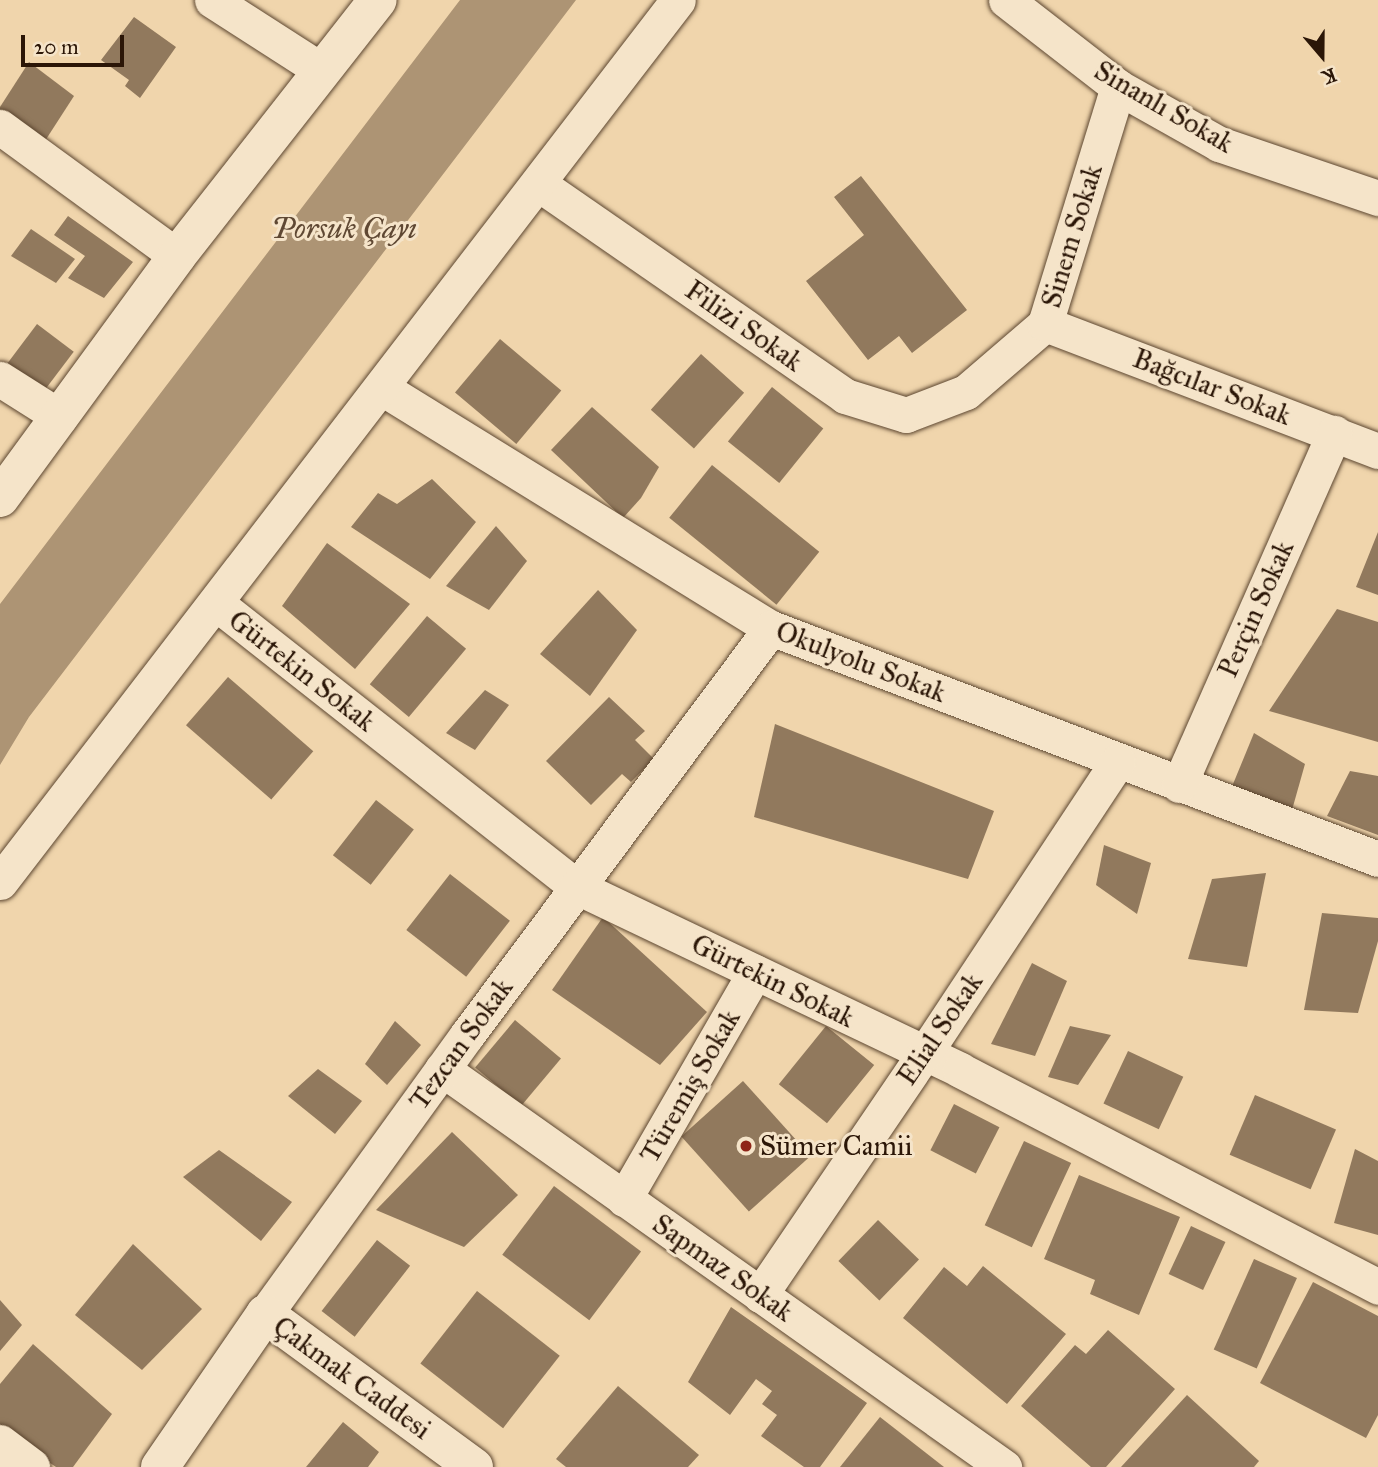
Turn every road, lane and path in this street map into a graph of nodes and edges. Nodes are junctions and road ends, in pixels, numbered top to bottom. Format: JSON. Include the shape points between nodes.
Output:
{"nodes":[{"id":1,"x":212,"y":0,"type":"edge"},
{"id":2,"x":378,"y":0,"type":"edge"},
{"id":3,"x":678,"y":0,"type":"edge"},
{"id":4,"x":1006,"y":0,"type":"edge"},
{"id":5,"x":321,"y":70,"type":"junction"},
{"id":6,"x":1118,"y":87,"type":"junction"},
{"id":7,"x":0,"y":127,"type":"edge"},
{"id":8,"x":539,"y":184,"type":"junction"},
{"id":9,"x":1378,"y":198,"type":"edge"},
{"id":10,"x":177,"y":256,"type":"junction"},
{"id":11,"x":1045,"y":324,"type":"junction"},
{"id":12,"x":0,"y":379,"type":"edge"},
{"id":13,"x":382,"y":388,"type":"junction"},
{"id":14,"x":966,"y":393,"type":"joint"},
{"id":15,"x":60,"y":417,"type":"junction"},
{"id":16,"x":1334,"y":433,"type":"junction"},
{"id":17,"x":1378,"y":451,"type":"edge"},
{"id":18,"x":0,"y":498,"type":"edge"},
{"id":19,"x":216,"y":603,"type":"junction"},
{"id":20,"x":771,"y":628,"type":"junction"},
{"id":21,"x":1118,"y":761,"type":"junction"},
{"id":22,"x":1179,"y":785,"type":"junction"},
{"id":23,"x":1378,"y":859,"type":"edge"},
{"id":24,"x":0,"y":883,"type":"edge"},
{"id":25,"x":577,"y":887,"type":"junction"},
{"id":26,"x":755,"y":972,"type":"junction"},
{"id":27,"x":924,"y":1054,"type":"junction"},
{"id":28,"x":442,"y":1069,"type":"junction"},
{"id":29,"x":624,"y":1199,"type":"junction"},
{"id":30,"x":1378,"y":1287,"type":"edge"},
{"id":31,"x":760,"y":1295,"type":"junction"},
{"id":32,"x":265,"y":1314,"type":"junction"},
{"id":33,"x":0,"y":1444,"type":"edge"},
{"id":34,"x":30,"y":1467,"type":"edge"},
{"id":35,"x":160,"y":1467,"type":"edge"},
{"id":36,"x":474,"y":1467,"type":"edge"},
{"id":37,"x":1004,"y":1467,"type":"edge"}],
"edges":[{"from":1,"to":5,"type":"street"},
{"from":2,"to":5,"type":"street"},
{"from":3,"to":8,"type":"street"},
{"from":4,"to":6,"type":"street","name":"Sinanlı Sokak"},
{"from":5,"to":10,"type":"street"},
{"from":6,"to":9,"type":"street","name":"Sinanlı Sokak","via":[[1219,144]]},
{"from":6,"to":11,"type":"street","name":"Sinem Sokak"},
{"from":7,"to":10,"type":"street"},
{"from":8,"to":13,"type":"street"},
{"from":8,"to":14,"type":"street","name":"Filizi Sokak","via":[[845,396],[906,415]]},
{"from":10,"to":15,"type":"street"},
{"from":11,"to":14,"type":"street","name":"Sinem Sokak"},
{"from":11,"to":16,"type":"street","name":"Bağcılar Sokak"},
{"from":12,"to":15,"type":"street"},
{"from":13,"to":19,"type":"street"},
{"from":13,"to":20,"type":"street","name":"Okulyolu Sokak"},
{"from":15,"to":18,"type":"street"},
{"from":16,"to":17,"type":"street","name":"Bağcılar Sokak"},
{"from":16,"to":22,"type":"street","name":"Perçin Sokak"},
{"from":19,"to":24,"type":"street"},
{"from":19,"to":25,"type":"street","name":"Gürtekin Sokak"},
{"from":20,"to":21,"type":"street","name":"Okulyolu Sokak"},
{"from":20,"to":25,"type":"street","name":"Tezcan Sokak"},
{"from":21,"to":22,"type":"street","name":"Okulyolu Sokak"},
{"from":21,"to":27,"type":"street","name":"Elial Sokak"},
{"from":22,"to":23,"type":"street","name":"Okulyolu Sokak"},
{"from":25,"to":26,"type":"street","name":"Gürtekin Sokak"},
{"from":25,"to":28,"type":"street","name":"Tezcan Sokak"},
{"from":26,"to":27,"type":"street","name":"Gürtekin Sokak"},
{"from":26,"to":29,"type":"street","name":"Türemiş Sokak"},
{"from":27,"to":30,"type":"street","name":"Gürtekin Sokak"},
{"from":27,"to":31,"type":"street","name":"Elial Sokak"},
{"from":28,"to":29,"type":"street","name":"Sapmaz Sokak"},
{"from":28,"to":32,"type":"street","name":"Tezcan Sokak"},
{"from":29,"to":31,"type":"street","name":"Sapmaz Sokak"},
{"from":31,"to":37,"type":"street","name":"Sapmaz Sokak"},
{"from":32,"to":35,"type":"street","name":"Tezcan Sokak"},
{"from":32,"to":36,"type":"street","name":"Çakmak Caddesi"},
{"from":33,"to":34,"type":"street"}]}
